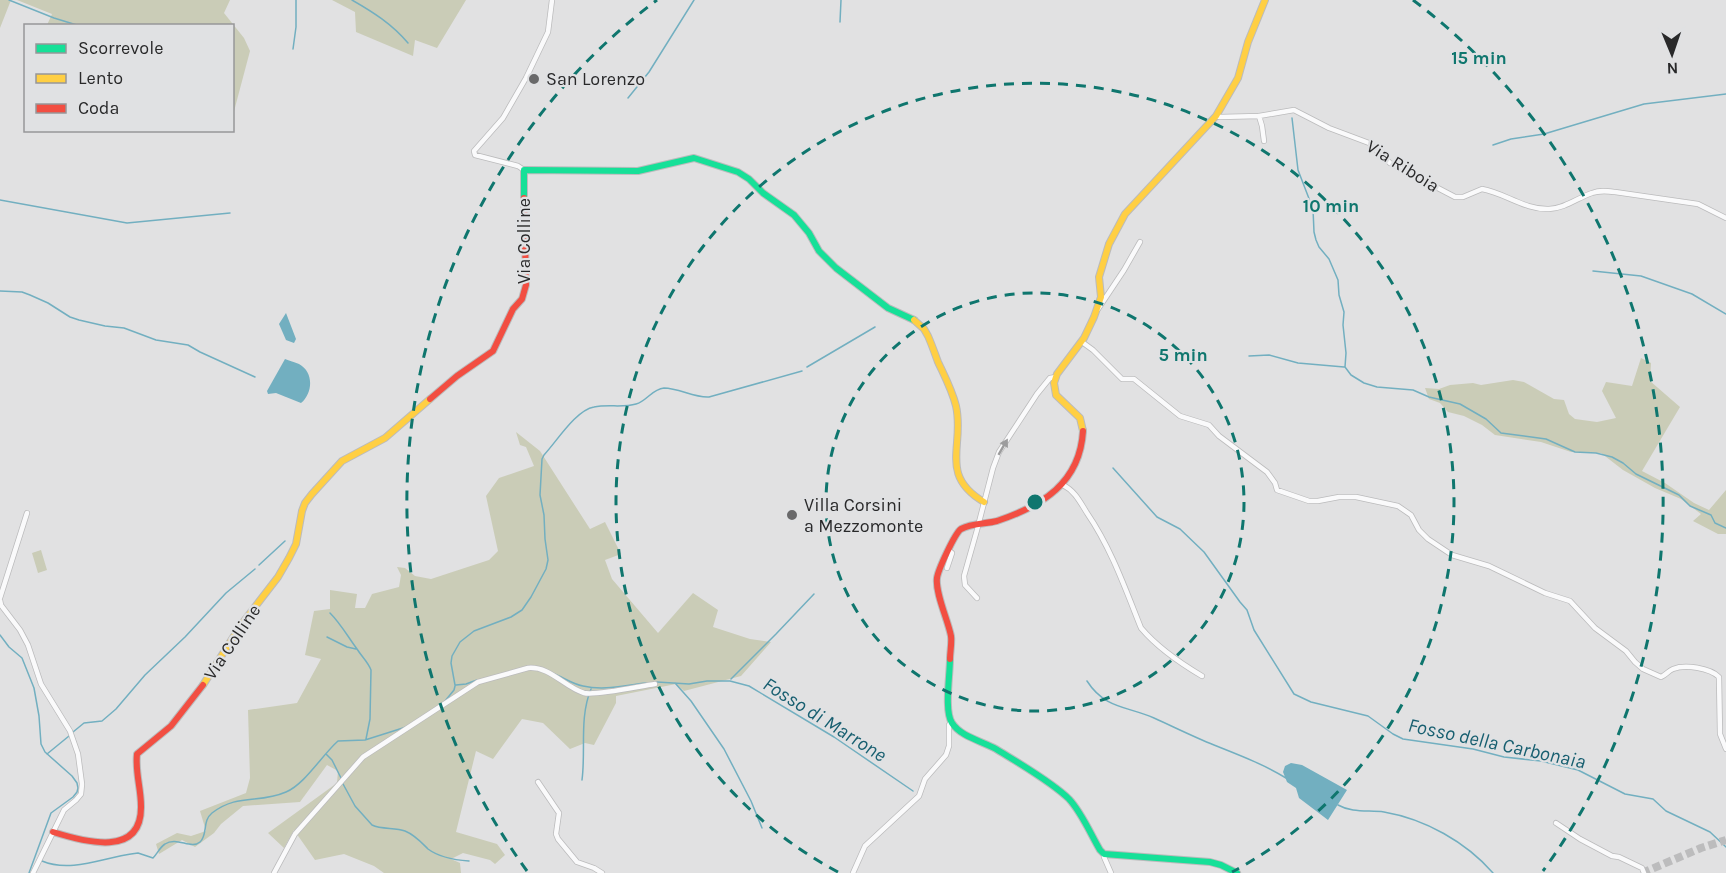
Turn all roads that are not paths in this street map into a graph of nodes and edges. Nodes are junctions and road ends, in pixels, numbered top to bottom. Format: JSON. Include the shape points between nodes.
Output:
{"nodes":[{"id":1,"x":552,"y":0,"type":"edge"},
{"id":2,"x":1264,"y":0,"type":"edge"},
{"id":3,"x":1216,"y":116,"type":"junction"},
{"id":4,"x":1259,"y":116,"type":"junction"},
{"id":5,"x":1264,"y":141,"type":"dead end"},
{"id":6,"x":524,"y":170,"type":"junction"},
{"id":7,"x":1726,"y":218,"type":"edge"},
{"id":8,"x":1140,"y":242,"type":"dead end"},
{"id":9,"x":1098,"y":309,"type":"junction"},
{"id":10,"x":1082,"y":342,"type":"junction"},
{"id":11,"x":1056,"y":377,"type":"junction"},
{"id":12,"x":1063,"y":485,"type":"junction"},
{"id":13,"x":984,"y":502,"type":"junction"},
{"id":14,"x":27,"y":513,"type":"dead end"},
{"id":15,"x":978,"y":525,"type":"junction"},
{"id":16,"x":948,"y":550,"type":"junction"},
{"id":17,"x":947,"y":568,"type":"dead end"},
{"id":18,"x":977,"y":598,"type":"dead end"},
{"id":19,"x":0,"y":599,"type":"edge"},
{"id":20,"x":1202,"y":676,"type":"dead end"},
{"id":21,"x":655,"y":684,"type":"dead end"},
{"id":22,"x":951,"y":722,"type":"junction"},
{"id":23,"x":1726,"y":749,"type":"edge"},
{"id":24,"x":538,"y":782,"type":"dead end"},
{"id":25,"x":1556,"y":823,"type":"dead end"},
{"id":26,"x":53,"y":832,"type":"junction"},
{"id":27,"x":1104,"y":854,"type":"junction"},
{"id":28,"x":33,"y":873,"type":"edge"},
{"id":29,"x":274,"y":873,"type":"edge"},
{"id":30,"x":602,"y":873,"type":"edge"},
{"id":31,"x":854,"y":873,"type":"edge"},
{"id":32,"x":1111,"y":873,"type":"edge"},
{"id":33,"x":1237,"y":873,"type":"edge"},
{"id":34,"x":1644,"y":873,"type":"edge"}],
"edges":[{"from":1,"to":6,"type":"street","via":[[548,32],[526,78],[503,118],[474,151],[475,155]]},
{"from":2,"to":3,"type":"street","via":[[1238,78]]},
{"from":3,"to":4,"type":"street","name":"Via Riboia"},
{"from":3,"to":9,"type":"street","via":[[1117,225],[1099,274]]},
{"from":4,"to":5,"type":"street"},
{"from":4,"to":7,"type":"street","name":"Via Riboia","via":[[1294,111],[1370,144],[1390,163],[1455,197],[1482,189],[1548,209],[1573,203],[1591,193],[1615,192],[1698,204]]},
{"from":6,"to":13,"type":"street","via":[[638,171],[694,158],[749,179],[794,215],[836,268],[888,308],[924,328],[957,412],[958,473],[965,487]]},
{"from":6,"to":26,"type":"street","name":"Via Colline","via":[[526,285],[494,351],[457,376],[385,438],[342,460],[305,503],[296,544],[278,577],[171,726],[137,754],[142,809],[136,830],[111,843],[86,842]]},
{"from":8,"to":9,"type":"street"},
{"from":9,"to":10,"type":"street"},
{"from":10,"to":11,"type":"street"},
{"from":10,"to":23,"type":"street","via":[[1122,379],[1134,379],[1180,416],[1209,425],[1267,472],[1276,490],[1309,501],[1356,497],[1398,506],[1411,516],[1419,530],[1452,555],[1489,566],[1570,601],[1595,628],[1656,676],[1680,667],[1716,674],[1720,734]]},
{"from":11,"to":12,"type":"street","via":[[1057,397],[1076,413],[1083,428],[1075,464]]},
{"from":13,"to":11,"type":"street","one_way":true,"via":[[999,452],[1037,394],[1050,378]]},
{"from":12,"to":15,"type":"street","via":[[1006,518]]},
{"from":12,"to":20,"type":"street","via":[[1077,497],[1099,530],[1146,634]]},
{"from":13,"to":15,"type":"street"},
{"from":14,"to":19,"type":"street"},
{"from":15,"to":16,"type":"street","via":[[960,528]]},
{"from":15,"to":18,"type":"street","via":[[964,578]]},
{"from":16,"to":17,"type":"street","via":[[952,555]]},
{"from":16,"to":22,"type":"street","via":[[937,582],[951,634]]},
{"from":19,"to":26,"type":"street","via":[[28,645],[41,684],[70,731],[78,754],[81,794],[64,810]]},
{"from":21,"to":29,"type":"street","via":[[586,694],[536,668],[478,682],[363,757],[296,834]]},
{"from":22,"to":27,"type":"street","via":[[1068,798]]},
{"from":22,"to":31,"type":"street","via":[[946,755],[925,779],[919,796],[865,846]]},
{"from":24,"to":30,"type":"street","via":[[559,813],[558,839],[577,862]]},
{"from":25,"to":34,"type":"street","via":[[1612,856],[1642,868]]},
{"from":26,"to":28,"type":"street"},
{"from":27,"to":32,"type":"street"},
{"from":27,"to":33,"type":"street","via":[[1210,862]]}]}
